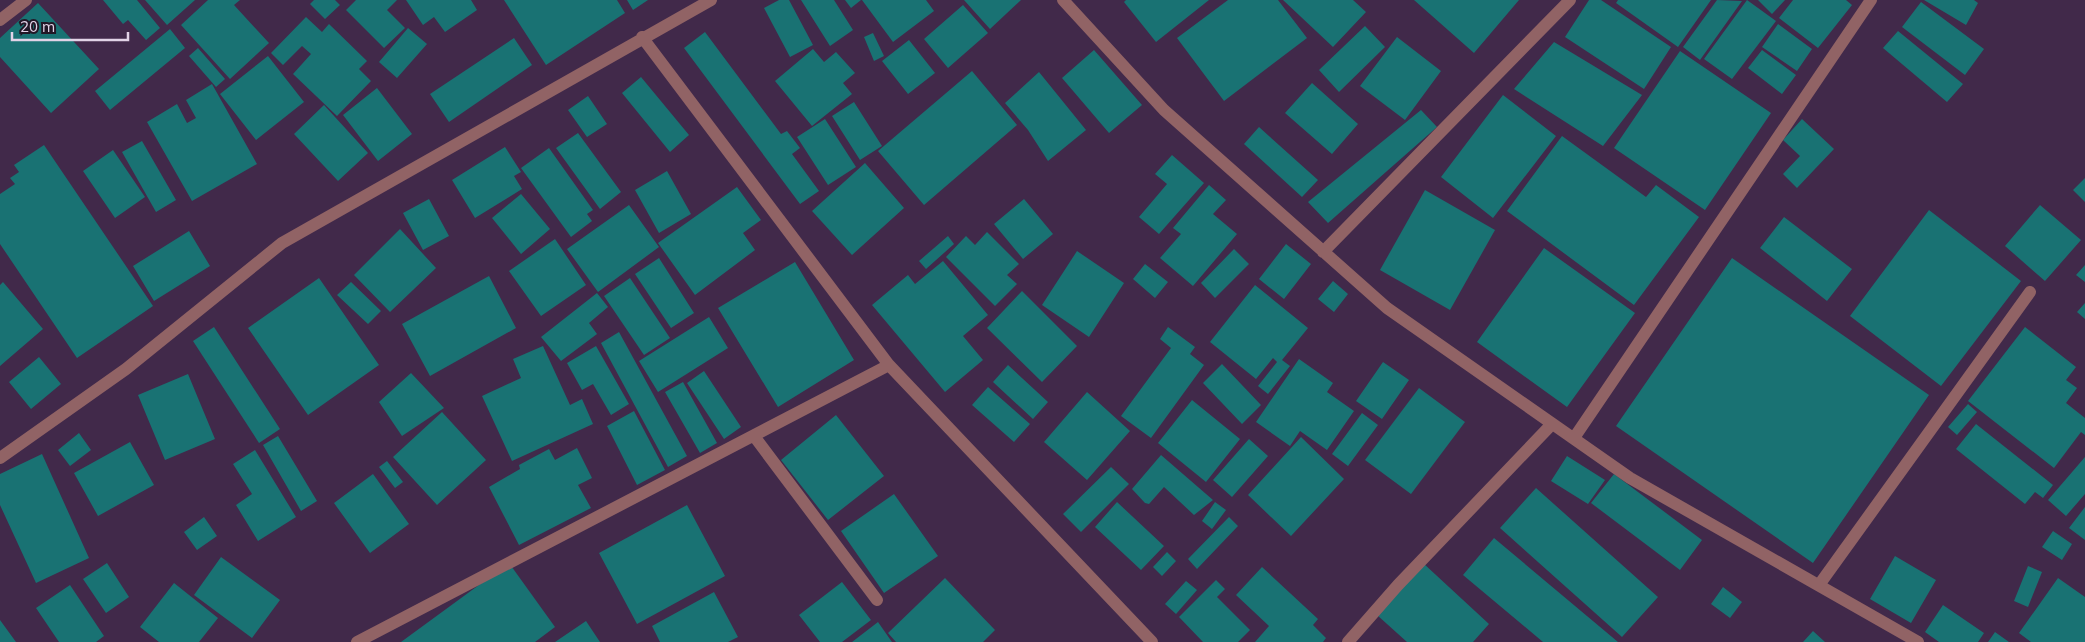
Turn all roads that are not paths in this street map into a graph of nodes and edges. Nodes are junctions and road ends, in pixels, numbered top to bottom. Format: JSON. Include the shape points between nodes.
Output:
{"nodes":[{"id":1,"x":26,"y":0,"type":"edge"},
{"id":2,"x":711,"y":0,"type":"edge"},
{"id":3,"x":1064,"y":0,"type":"edge"},
{"id":4,"x":1570,"y":0,"type":"edge"},
{"id":5,"x":1870,"y":0,"type":"edge"},
{"id":6,"x":0,"y":20,"type":"edge"},
{"id":7,"x":642,"y":38,"type":"junction"},
{"id":8,"x":1323,"y":252,"type":"junction"},
{"id":9,"x":2030,"y":292,"type":"dead end"},
{"id":10,"x":889,"y":365,"type":"junction"},
{"id":11,"x":1552,"y":424,"type":"junction"},
{"id":12,"x":754,"y":436,"type":"junction"},
{"id":13,"x":1574,"y":438,"type":"junction"},
{"id":14,"x":0,"y":458,"type":"edge"},
{"id":15,"x":1819,"y":585,"type":"junction"},
{"id":16,"x":877,"y":600,"type":"dead end"},
{"id":17,"x":357,"y":642,"type":"edge"},
{"id":18,"x":1152,"y":642,"type":"edge"},
{"id":19,"x":1348,"y":642,"type":"edge"},
{"id":20,"x":1918,"y":642,"type":"edge"}],
"edges":[{"from":1,"to":6,"type":"street"},
{"from":2,"to":7,"type":"street"},
{"from":3,"to":8,"type":"street","via":[[1164,110]]},
{"from":4,"to":8,"type":"street"},
{"from":5,"to":13,"type":"street"},
{"from":7,"to":10,"type":"street"},
{"from":7,"to":14,"type":"street","via":[[282,243],[126,369]]},
{"from":8,"to":11,"type":"street","via":[[1387,308]]},
{"from":9,"to":15,"type":"street"},
{"from":10,"to":12,"type":"street"},
{"from":10,"to":18,"type":"street"},
{"from":11,"to":13,"type":"street"},
{"from":11,"to":19,"type":"street"},
{"from":12,"to":16,"type":"street"},
{"from":12,"to":17,"type":"street"},
{"from":13,"to":15,"type":"street","via":[[1630,478]]},
{"from":15,"to":20,"type":"street"}]}
